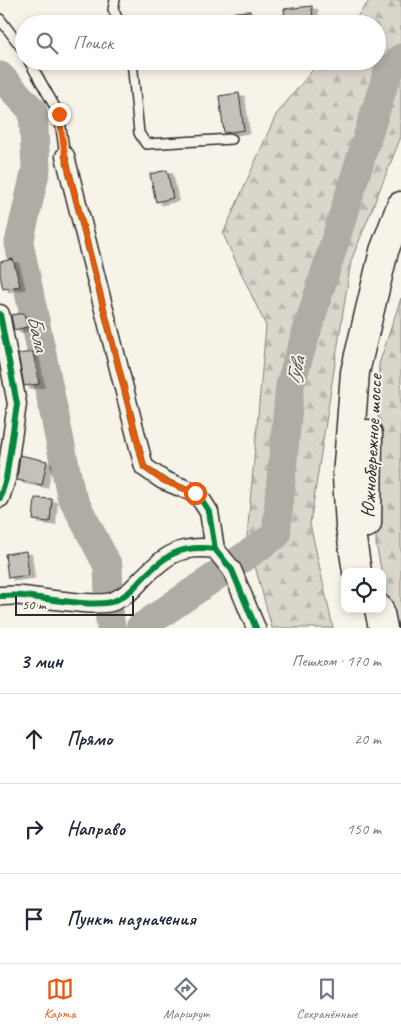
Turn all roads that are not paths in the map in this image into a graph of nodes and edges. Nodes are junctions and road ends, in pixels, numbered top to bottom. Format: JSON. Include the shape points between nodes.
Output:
{"nodes":[{"id":1,"x":114,"y":0,"type":"edge"},
{"id":2,"x":116,"y":15,"type":"edge"},
{"id":3,"x":0,"y":20,"type":"edge"},
{"id":4,"x":15,"y":40,"type":"edge"},
{"id":5,"x":34,"y":70,"type":"edge"},
{"id":6,"x":133,"y":70,"type":"edge"},
{"id":7,"x":232,"y":139,"type":"dead end"},
{"id":8,"x":65,"y":156,"type":"joint"},
{"id":9,"x":401,"y":206,"type":"edge"},
{"id":10,"x":401,"y":263,"type":"edge"},
{"id":11,"x":0,"y":314,"type":"edge"},
{"id":12,"x":0,"y":498,"type":"edge"},
{"id":13,"x":217,"y":552,"type":"junction"},
{"id":14,"x":356,"y":568,"type":"edge"},
{"id":15,"x":372,"y":568,"type":"edge"},
{"id":16,"x":0,"y":596,"type":"edge"},
{"id":17,"x":365,"y":613,"type":"edge"},
{"id":18,"x":380,"y":613,"type":"edge"},
{"id":19,"x":256,"y":628,"type":"edge"},
{"id":20,"x":368,"y":628,"type":"edge"},
{"id":21,"x":383,"y":628,"type":"edge"}],
"edges":[{"from":1,"to":2,"type":"lane"},
{"from":3,"to":4,"type":"lane"},
{"from":5,"to":8,"type":"lane","via":[[59,114]]},
{"from":6,"to":7,"type":"lane","via":[[139,133],[146,144]]},
{"from":8,"to":13,"type":"street","via":[[144,467],[162,480],[195,493],[202,501],[208,512]]},
{"from":9,"to":14,"type":"highway","name":"Южнобережное шоссе","via":[[384,251],[355,372],[347,477]]},
{"from":10,"to":15,"type":"highway","name":"Южнобережное шоссе","via":[[373,371],[366,478]]},
{"from":11,"to":12,"type":"street","via":[[16,404],[6,479]]},
{"from":13,"to":16,"type":"street","via":[[201,548],[172,554],[158,562],[127,594],[113,602]]},
{"from":13,"to":19,"type":"street","via":[[232,570]]},
{"from":17,"to":20,"type":"highway"},
{"from":18,"to":21,"type":"highway"}]}
